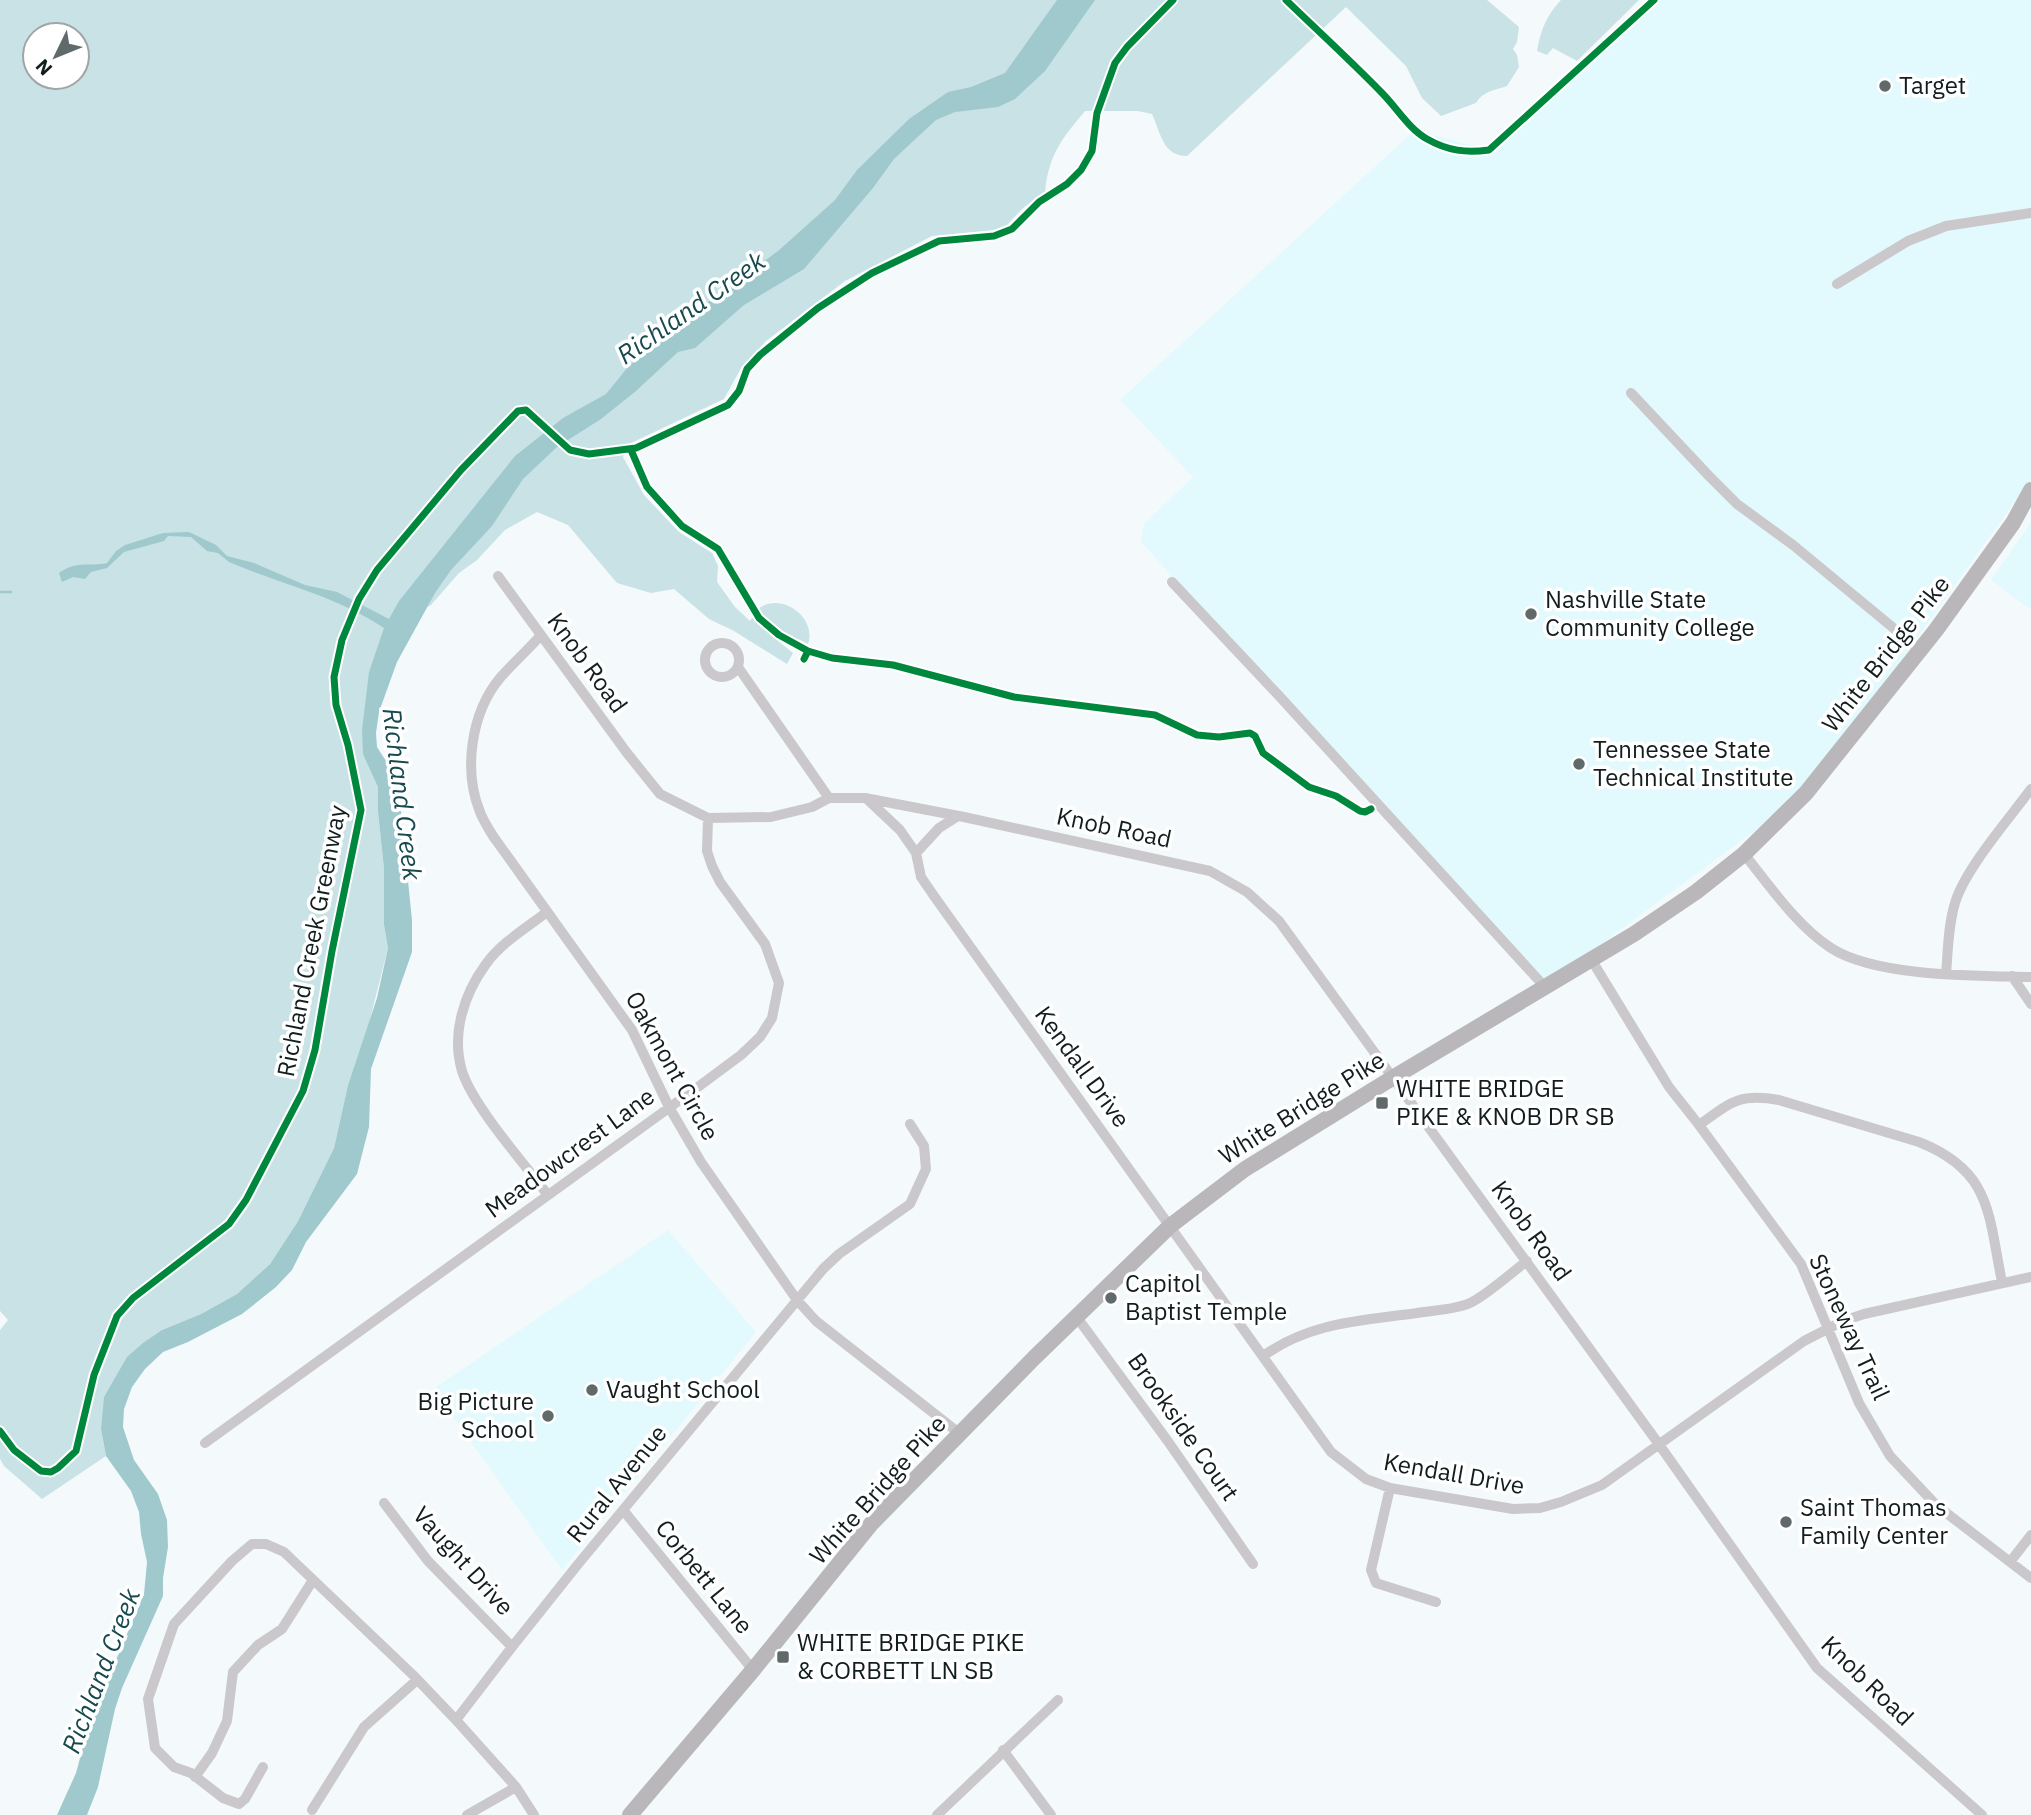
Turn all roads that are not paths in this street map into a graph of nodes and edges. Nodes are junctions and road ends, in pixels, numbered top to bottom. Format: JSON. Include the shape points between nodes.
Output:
{"nodes":[{"id":1,"x":2031,"y":213,"type":"edge"},
{"id":2,"x":1837,"y":284,"type":"dead end"},
{"id":3,"x":1631,"y":393,"type":"dead end"},
{"id":4,"x":2031,"y":490,"type":"edge"},
{"id":5,"x":498,"y":576,"type":"dead end"},
{"id":6,"x":1172,"y":582,"type":"dead end"},
{"id":7,"x":541,"y":635,"type":"junction"},
{"id":8,"x":1920,"y":650,"type":"junction"},
{"id":9,"x":738,"y":667,"type":"dead end"},
{"id":10,"x":2031,"y":789,"type":"edge"},
{"id":11,"x":830,"y":798,"type":"junction"},
{"id":12,"x":865,"y":798,"type":"junction"},
{"id":13,"x":958,"y":816,"type":"junction"},
{"id":14,"x":708,"y":818,"type":"junction"},
{"id":15,"x":916,"y":853,"type":"junction"},
{"id":16,"x":1744,"y":854,"type":"junction"},
{"id":17,"x":547,"y":912,"type":"junction"},
{"id":18,"x":1591,"y":959,"type":"junction"},
{"id":19,"x":1946,"y":974,"type":"junction"},
{"id":20,"x":2012,"y":976,"type":"junction"},
{"id":21,"x":2031,"y":976,"type":"edge"},
{"id":22,"x":1544,"y":986,"type":"junction"},
{"id":23,"x":2031,"y":1004,"type":"edge"},
{"id":24,"x":1394,"y":1077,"type":"junction"},
{"id":25,"x":670,"y":1107,"type":"junction"},
{"id":26,"x":910,"y":1124,"type":"dead end"},
{"id":27,"x":1699,"y":1125,"type":"junction"},
{"id":28,"x":547,"y":1195,"type":"junction"},
{"id":29,"x":1170,"y":1226,"type":"junction"},
{"id":30,"x":1527,"y":1261,"type":"junction"},
{"id":31,"x":2031,"y":1277,"type":"edge"},
{"id":32,"x":2002,"y":1282,"type":"junction"},
{"id":33,"x":797,"y":1300,"type":"junction"},
{"id":34,"x":1076,"y":1316,"type":"junction"},
{"id":35,"x":1829,"y":1328,"type":"junction"},
{"id":36,"x":1263,"y":1356,"type":"junction"},
{"id":37,"x":959,"y":1433,"type":"junction"},
{"id":38,"x":205,"y":1443,"type":"dead end"},
{"id":39,"x":1658,"y":1443,"type":"junction"},
{"id":40,"x":1391,"y":1488,"type":"junction"},
{"id":41,"x":384,"y":1503,"type":"dead end"},
{"id":42,"x":623,"y":1510,"type":"junction"},
{"id":43,"x":2031,"y":1535,"type":"edge"},
{"id":44,"x":2010,"y":1562,"type":"junction"},
{"id":45,"x":1254,"y":1564,"type":"dead end"},
{"id":46,"x":2031,"y":1578,"type":"edge"},
{"id":47,"x":313,"y":1580,"type":"junction"},
{"id":48,"x":1436,"y":1602,"type":"dead end"},
{"id":49,"x":512,"y":1647,"type":"junction"},
{"id":50,"x":753,"y":1670,"type":"junction"},
{"id":51,"x":415,"y":1677,"type":"junction"},
{"id":52,"x":1058,"y":1700,"type":"dead end"},
{"id":53,"x":456,"y":1720,"type":"junction"},
{"id":54,"x":1003,"y":1750,"type":"junction"},
{"id":55,"x":263,"y":1767,"type":"dead end"},
{"id":56,"x":195,"y":1777,"type":"junction"},
{"id":57,"x":516,"y":1787,"type":"junction"},
{"id":58,"x":312,"y":1810,"type":"dead end"},
{"id":59,"x":467,"y":1815,"type":"edge"},
{"id":60,"x":534,"y":1815,"type":"edge"},
{"id":61,"x":630,"y":1815,"type":"edge"},
{"id":62,"x":937,"y":1815,"type":"edge"},
{"id":63,"x":1051,"y":1815,"type":"edge"},
{"id":64,"x":1983,"y":1815,"type":"edge"}],
"edges":[{"from":1,"to":2,"type":"street","via":[[1946,226],[1908,241]]},
{"from":3,"to":8,"type":"street","via":[[1738,504]]},
{"from":4,"to":8,"type":"main road","name":"White Bridge Pike","via":[[2013,523]]},
{"from":5,"to":7,"type":"street","name":"Knob Road"},
{"from":6,"to":22,"type":"street"},
{"from":7,"to":14,"type":"street","name":"Knob Road","via":[[660,794]]},
{"from":7,"to":17,"type":"street","name":"Oakmont Circle","via":[[499,680],[478,716],[471,775],[480,812],[493,836]]},
{"from":8,"to":16,"type":"main road","name":"White Bridge Pike","via":[[1807,793]]},
{"from":9,"to":11,"type":"street"},
{"from":10,"to":19,"type":"street","via":[[1970,872],[1955,901]]},
{"from":11,"to":12,"type":"street","name":"Knob Road"},
{"from":11,"to":14,"type":"street","name":"Knob Road","via":[[771,817]]},
{"from":12,"to":13,"type":"street","name":"Knob Road"},
{"from":12,"to":15,"type":"street","name":"Kendall Drive","via":[[900,830]]},
{"from":13,"to":15,"type":"street","via":[[939,828]]},
{"from":13,"to":24,"type":"street","name":"Knob Road","via":[[1210,871],[1247,892],[1279,921]]},
{"from":14,"to":25,"type":"street","name":"Meadowcrest Lane","via":[[707,851],[712,866],[765,944],[779,983],[772,1018],[760,1037]]},
{"from":15,"to":29,"type":"street","name":"Kendall Drive","via":[[921,877],[934,897]]},
{"from":16,"to":18,"type":"main road","name":"White Bridge Pike","via":[[1696,892]]},
{"from":16,"to":19,"type":"street","via":[[1794,915],[1832,948],[1861,962]]},
{"from":17,"to":25,"type":"street","name":"Oakmont Circle","via":[[632,1030]]},
{"from":17,"to":28,"type":"street","via":[[486,963],[467,994],[458,1049],[463,1072],[481,1106]]},
{"from":18,"to":22,"type":"main road","name":"White Bridge Pike"},
{"from":18,"to":27,"type":"street","name":"Stoneway Trail","via":[[1669,1087]]},
{"from":19,"to":20,"type":"street"},
{"from":20,"to":21,"type":"street"},
{"from":20,"to":23,"type":"street"},
{"from":22,"to":24,"type":"main road","name":"White Bridge Pike"},
{"from":24,"to":29,"type":"main road","name":"White Bridge Pike","via":[[1245,1169]]},
{"from":24,"to":30,"type":"street","name":"Knob Road"},
{"from":25,"to":28,"type":"street","name":"Meadowcrest Lane"},
{"from":25,"to":33,"type":"street","name":"Oakmont Circle","via":[[701,1162]]},
{"from":26,"to":33,"type":"street","name":"Rural Avenue","via":[[924,1146],[926,1169],[911,1204],[839,1254]]},
{"from":27,"to":32,"type":"street","via":[[1740,1098],[1760,1097],[1941,1150],[1969,1173],[1980,1191]]},
{"from":27,"to":35,"type":"street","name":"Stoneway Trail","via":[[1801,1264]]},
{"from":28,"to":38,"type":"street","name":"Meadowcrest Lane"},
{"from":29,"to":34,"type":"main road","name":"White Bridge Pike"},
{"from":29,"to":36,"type":"street","name":"Kendall Drive"},
{"from":30,"to":36,"type":"street","via":[[1470,1303],[1306,1331]]},
{"from":30,"to":39,"type":"street","name":"Knob Road"},
{"from":31,"to":32,"type":"street","name":"Kendall Drive"},
{"from":32,"to":35,"type":"street","name":"Kendall Drive","via":[[1864,1314]]},
{"from":33,"to":37,"type":"street","name":"Oakmont Circle","via":[[816,1321]]},
{"from":33,"to":42,"type":"street","name":"Rural Avenue"},
{"from":34,"to":37,"type":"main road","name":"White Bridge Pike"},
{"from":34,"to":45,"type":"street","name":"Brookside Court"},
{"from":35,"to":39,"type":"street","name":"Kendall Drive"},
{"from":35,"to":44,"type":"street","name":"Stoneway Trail","via":[[1859,1403],[1890,1456],[1936,1505]]},
{"from":36,"to":40,"type":"street","name":"Kendall Drive","via":[[1331,1452],[1366,1479]]},
{"from":37,"to":50,"type":"main road","name":"White Bridge Pike","via":[[871,1524]]},
{"from":39,"to":40,"type":"street","name":"Kendall Drive","via":[[1602,1485],[1540,1508],[1513,1509]]},
{"from":39,"to":64,"type":"street","name":"Knob Road","via":[[1817,1668]]},
{"from":40,"to":48,"type":"street","via":[[1371,1570],[1376,1583]]},
{"from":41,"to":49,"type":"street","name":"Vaught Drive","via":[[428,1561]]},
{"from":42,"to":49,"type":"street","name":"Rural Avenue"},
{"from":42,"to":50,"type":"street","name":"Corbett Lane"},
{"from":43,"to":44,"type":"street"},
{"from":44,"to":46,"type":"street","name":"Stoneway Trail"},
{"from":47,"to":51,"type":"street"},
{"from":47,"to":56,"type":"street","via":[[282,1629],[258,1645],[233,1672],[227,1721]]},
{"from":47,"to":56,"type":"street","via":[[284,1552],[252,1544],[174,1624],[148,1699],[152,1735],[155,1748],[174,1767]]},
{"from":49,"to":53,"type":"street","name":"Rural Avenue"},
{"from":50,"to":61,"type":"main road","name":"White Bridge Pike"},
{"from":51,"to":53,"type":"street"},
{"from":51,"to":58,"type":"street","via":[[364,1727]]},
{"from":52,"to":54,"type":"street"},
{"from":53,"to":57,"type":"street"},
{"from":54,"to":62,"type":"street"},
{"from":54,"to":63,"type":"street"},
{"from":55,"to":56,"type":"street","via":[[239,1804]]},
{"from":57,"to":59,"type":"street"},
{"from":57,"to":60,"type":"street"}]}
